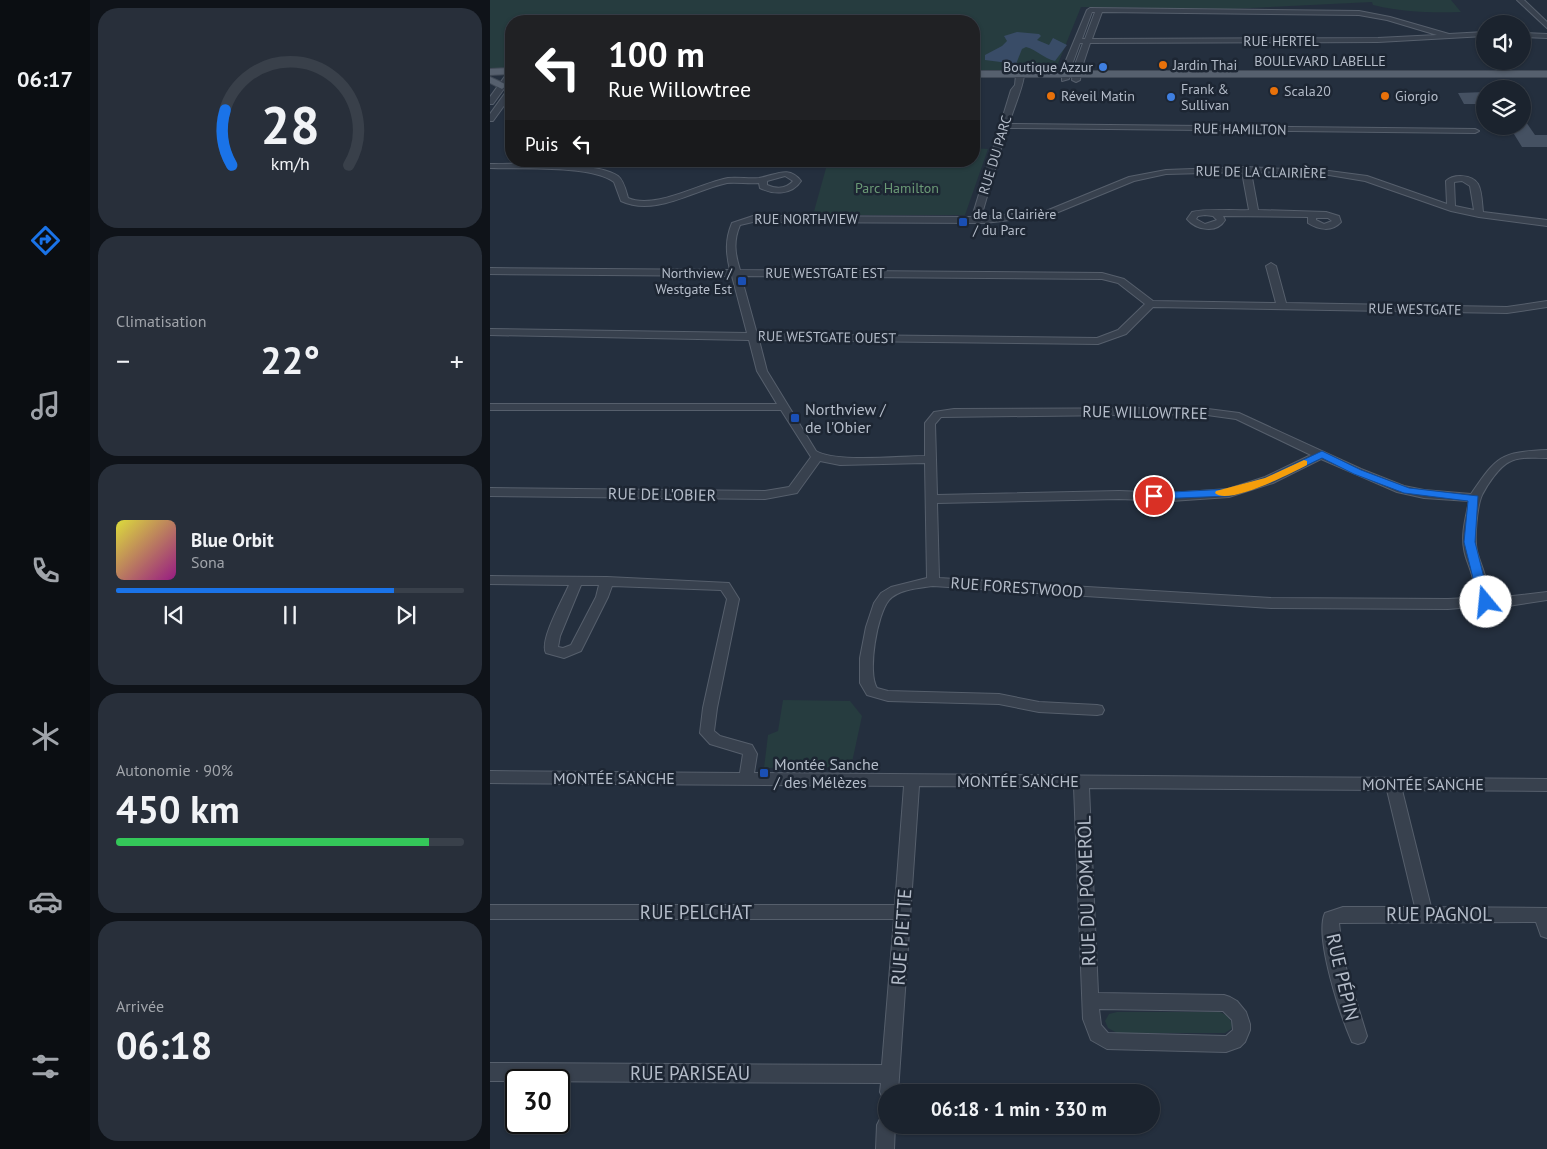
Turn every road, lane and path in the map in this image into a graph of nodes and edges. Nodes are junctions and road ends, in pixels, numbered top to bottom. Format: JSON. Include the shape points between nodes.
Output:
{"nodes":[{"id":1,"x":1520,"y":0,"type":"edge"},
{"id":2,"x":1099,"y":10,"type":"junction"},
{"id":3,"x":1547,"y":26,"type":"edge"},
{"id":4,"x":1446,"y":34,"type":"junction"},
{"id":5,"x":1476,"y":34,"type":"edge"},
{"id":6,"x":1531,"y":35,"type":"edge"},
{"id":7,"x":1547,"y":36,"type":"edge"},
{"id":8,"x":1078,"y":42,"type":"junction"},
{"id":9,"x":1087,"y":42,"type":"junction"},
{"id":10,"x":490,"y":72,"type":"edge"},
{"id":11,"x":505,"y":74,"type":"edge"},
{"id":12,"x":1547,"y":74,"type":"edge"},
{"id":13,"x":980,"y":75,"type":"edge"},
{"id":14,"x":505,"y":76,"type":"edge"},
{"id":15,"x":1065,"y":77,"type":"junction"},
{"id":16,"x":1076,"y":77,"type":"junction"},
{"id":17,"x":1547,"y":78,"type":"edge"},
{"id":18,"x":490,"y":79,"type":"edge"},
{"id":19,"x":980,"y":79,"type":"edge"},
{"id":20,"x":1016,"y":81,"type":"junction"},
{"id":21,"x":505,"y":82,"type":"edge"},
{"id":22,"x":502,"y":86,"type":"junction"},
{"id":23,"x":505,"y":99,"type":"edge"},
{"id":24,"x":490,"y":102,"type":"edge"},
{"id":25,"x":490,"y":119,"type":"edge"},
{"id":26,"x":1005,"y":126,"type":"junction"},
{"id":27,"x":1475,"y":131,"type":"dead end"},
{"id":28,"x":490,"y":166,"type":"edge"},
{"id":29,"x":505,"y":167,"type":"edge"},
{"id":30,"x":508,"y":167,"type":"edge"},
{"id":31,"x":1246,"y":169,"type":"junction"},
{"id":32,"x":763,"y":180,"type":"dead end"},
{"id":33,"x":1451,"y":208,"type":"junction"},
{"id":34,"x":1254,"y":212,"type":"junction"},
{"id":35,"x":1216,"y":214,"type":"dead end"},
{"id":36,"x":1479,"y":214,"type":"junction"},
{"id":37,"x":1313,"y":215,"type":"dead end"},
{"id":38,"x":976,"y":220,"type":"junction"},
{"id":39,"x":1547,"y":222,"type":"edge"},
{"id":40,"x":1271,"y":266,"type":"dead end"},
{"id":41,"x":490,"y":271,"type":"edge"},
{"id":42,"x":735,"y":273,"type":"junction"},
{"id":43,"x":1151,"y":304,"type":"junction"},
{"id":44,"x":1547,"y":304,"type":"edge"},
{"id":45,"x":1282,"y":307,"type":"junction"},
{"id":46,"x":490,"y":332,"type":"edge"},
{"id":47,"x":752,"y":336,"type":"junction"},
{"id":48,"x":490,"y":407,"type":"edge"},
{"id":49,"x":782,"y":407,"type":"junction"},
{"id":50,"x":1322,"y":454,"type":"junction"},
{"id":51,"x":1547,"y":454,"type":"edge"},
{"id":52,"x":817,"y":457,"type":"junction"},
{"id":53,"x":929,"y":459,"type":"junction"},
{"id":54,"x":490,"y":492,"type":"edge"},
{"id":55,"x":1474,"y":498,"type":"junction"},
{"id":56,"x":932,"y":499,"type":"junction"},
{"id":57,"x":490,"y":580,"type":"edge"},
{"id":58,"x":577,"y":581,"type":"junction"},
{"id":59,"x":607,"y":581,"type":"junction"},
{"id":60,"x":933,"y":582,"type":"junction"},
{"id":61,"x":1547,"y":596,"type":"edge"},
{"id":62,"x":1477,"y":598,"type":"junction"},
{"id":63,"x":1097,"y":710,"type":"dead end"},
{"id":64,"x":490,"y":777,"type":"edge"},
{"id":65,"x":746,"y":779,"type":"junction"},
{"id":66,"x":912,"y":781,"type":"junction"},
{"id":67,"x":1081,"y":782,"type":"junction"},
{"id":68,"x":1393,"y":784,"type":"junction"},
{"id":69,"x":1547,"y":785,"type":"edge"},
{"id":70,"x":490,"y":912,"type":"edge"},
{"id":71,"x":902,"y":912,"type":"junction"},
{"id":72,"x":1424,"y":914,"type":"junction"},
{"id":73,"x":1544,"y":915,"type":"edge"},
{"id":74,"x":1331,"y":918,"type":"joint"},
{"id":75,"x":1547,"y":931,"type":"edge"},
{"id":76,"x":1090,"y":1001,"type":"junction"},
{"id":77,"x":1358,"y":1036,"type":"dead end"},
{"id":78,"x":490,"y":1072,"type":"edge"},
{"id":79,"x":890,"y":1074,"type":"junction"},
{"id":80,"x":889,"y":1084,"type":"edge"},
{"id":81,"x":886,"y":1134,"type":"edge"},
{"id":82,"x":885,"y":1149,"type":"edge"}],
"edges":[{"from":1,"to":3,"type":"street"},
{"from":2,"to":4,"type":"street","via":[[1359,13]]},
{"from":2,"to":8,"type":"street","via":[[1090,10]]},
{"from":2,"to":9,"type":"street"},
{"from":4,"to":5,"type":"street","name":"RUE HERTEL"},
{"from":4,"to":9,"type":"street","name":"RUE HERTEL","via":[[1378,40]]},
{"from":6,"to":7,"type":"street"},
{"from":8,"to":9,"type":"street","name":"RUE HERTEL"},
{"from":8,"to":15,"type":"street"},
{"from":9,"to":16,"type":"street"},
{"from":10,"to":11,"type":"main road"},
{"from":12,"to":16,"type":"main road","name":"BOULEVARD LABELLE"},
{"from":13,"to":20,"type":"main road","name":"BOULEVARD LABELLE"},
{"from":14,"to":18,"type":"main road"},
{"from":15,"to":16,"type":"main road","name":"BOULEVARD LABELLE"},
{"from":15,"to":20,"type":"main road","name":"BOULEVARD LABELLE"},
{"from":15,"to":20,"type":"main road","name":"BOULEVARD LABELLE"},
{"from":16,"to":17,"type":"main road","name":"BOULEVARD LABELLE"},
{"from":18,"to":22,"type":"main road"},
{"from":19,"to":20,"type":"main road","name":"BOULEVARD LABELLE"},
{"from":20,"to":26,"type":"street","name":"RUE DU PARC"},
{"from":21,"to":22,"type":"street"},
{"from":22,"to":24,"type":"street"},
{"from":23,"to":25,"type":"street"},
{"from":26,"to":27,"type":"street","name":"RUE HAMILTON"},
{"from":26,"to":38,"type":"street","name":"RUE DU PARC"},
{"from":28,"to":29,"type":"street"},
{"from":30,"to":32,"type":"street","via":[[598,172],[616,179],[624,199],[636,204],[726,182]]},
{"from":31,"to":33,"type":"street","name":"RUE DE LA CLAIRIÈRE","via":[[1329,172],[1367,179]]},
{"from":31,"to":34,"type":"street"},
{"from":31,"to":38,"type":"street","name":"RUE DE LA CLAIRIÈRE","via":[[1166,172],[1132,179],[1048,213]]},
{"from":33,"to":36,"type":"street","name":"RUE DE LA CLAIRIÈRE"},
{"from":33,"to":36,"type":"street","via":[[1450,182],[1465,179],[1474,185]]},
{"from":34,"to":35,"type":"street"},
{"from":34,"to":37,"type":"street"},
{"from":36,"to":39,"type":"street","name":"RUE DE LA CLAIRIÈRE"},
{"from":38,"to":42,"type":"street","name":"RUE NORTHVIEW","via":[[743,220],[735,224],[730,241]]},
{"from":40,"to":45,"type":"street"},
{"from":41,"to":42,"type":"street","name":"RUE WESTGATE EST"},
{"from":42,"to":43,"type":"street","name":"RUE WESTGATE EST","via":[[1102,276],[1121,281]]},
{"from":42,"to":47,"type":"street","name":"RUE NORTHVIEW"},
{"from":43,"to":45,"type":"street","name":"RUE WESTGATE"},
{"from":43,"to":47,"type":"street","name":"RUE WESTGATE OUEST","via":[[1122,332],[1098,340]]},
{"from":44,"to":45,"type":"street","name":"RUE WESTGATE","via":[[1507,310]]},
{"from":46,"to":47,"type":"street","name":"RUE WESTGATE OUEST"},
{"from":47,"to":49,"type":"street","name":"RUE NORTHVIEW","via":[[762,371]]},
{"from":48,"to":49,"type":"street"},
{"from":49,"to":52,"type":"street","name":"RUE NORTHVIEW"},
{"from":50,"to":53,"type":"street","name":"RUE WILLOWTREE","via":[[1239,416],[1200,411],[954,412],[938,414],[930,423]]},
{"from":50,"to":55,"type":"street","name":"RUE WILLOWTREE","via":[[1408,491]]},
{"from":50,"to":56,"type":"street","via":[[1269,480],[1229,493]]},
{"from":51,"to":55,"type":"street","via":[[1506,459]]},
{"from":52,"to":53,"type":"street","via":[[846,462]]},
{"from":52,"to":54,"type":"street","name":"RUE DE L'OBIER","via":[[793,490],[765,495]]},
{"from":53,"to":56,"type":"street","name":"RUE WILLOWTREE"},
{"from":55,"to":62,"type":"street","via":[[1469,536],[1480,586]]},
{"from":56,"to":60,"type":"street","name":"RUE WILLOWTREE"},
{"from":57,"to":58,"type":"street"},
{"from":58,"to":59,"type":"street"},
{"from":58,"to":59,"type":"street","via":[[553,636],[551,650],[564,652],[576,648]]},
{"from":59,"to":65,"type":"street","via":[[725,586],[733,599],[708,714],[707,733],[715,740],[747,749],[750,754]]},
{"from":60,"to":62,"type":"street","name":"RUE FORESTWOOD","via":[[1271,603],[1448,604],[1471,602]]},
{"from":60,"to":63,"type":"street","name":"RUE FORESTWOOD","via":[[892,592],[878,605],[871,631],[866,675],[871,691],[883,695],[1013,700],[1040,707]]},
{"from":61,"to":62,"type":"street","name":"RUE FORESTWOOD","via":[[1495,603]]},
{"from":64,"to":65,"type":"street","name":"MONTÉE SANCHE"},
{"from":65,"to":66,"type":"street","name":"MONTÉE SANCHE"},
{"from":66,"to":67,"type":"street","name":"MONTÉE SANCHE"},
{"from":66,"to":71,"type":"street","name":"RUE PIETTE"},
{"from":67,"to":68,"type":"street","name":"MONTÉE SANCHE"},
{"from":67,"to":76,"type":"street","name":"RUE DU POMEROL"},
{"from":68,"to":69,"type":"street","name":"MONTÉE SANCHE"},
{"from":68,"to":72,"type":"street"},
{"from":70,"to":71,"type":"street","name":"RUE PELCHAT"},
{"from":71,"to":79,"type":"street","name":"RUE PIETTE"},
{"from":72,"to":73,"type":"street","name":"RUE PAGNOL"},
{"from":72,"to":74,"type":"street","name":"RUE PAGNOL","via":[[1343,914]]},
{"from":73,"to":75,"type":"street"},
{"from":74,"to":77,"type":"street","name":"RUE PÉPIN","via":[[1346,1004]]},
{"from":76,"to":76,"type":"street","name":"RUE DU POMEROL","via":[[1094,1030],[1107,1041],[1226,1044],[1235,1041],[1242,1032],[1238,1011],[1224,1003]]},
{"from":78,"to":79,"type":"street","name":"RUE PARISEAU"},
{"from":79,"to":80,"type":"street","name":"RUE PIETTE"},
{"from":81,"to":82,"type":"street"}]}
